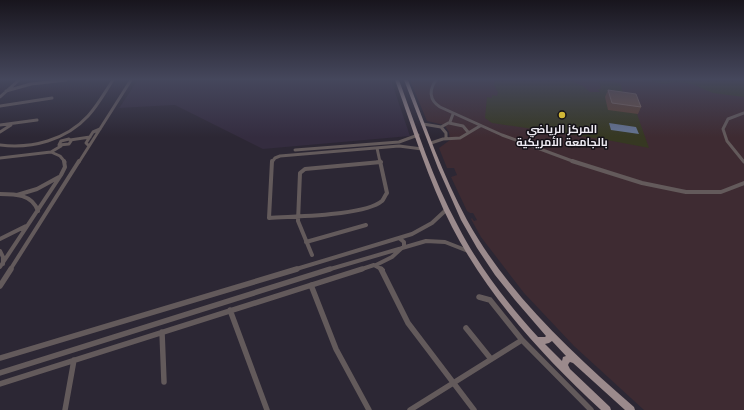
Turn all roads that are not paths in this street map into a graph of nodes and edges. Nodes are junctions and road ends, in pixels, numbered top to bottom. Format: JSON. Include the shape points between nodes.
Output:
{"nodes":[{"id":1,"x":44,"y":99,"type":"edge"},
{"id":2,"x":100,"y":99,"type":"edge"},
{"id":3,"x":119,"y":99,"type":"edge"},
{"id":4,"x":404,"y":99,"type":"edge"},
{"id":5,"x":413,"y":99,"type":"edge"},
{"id":6,"x":432,"y":99,"type":"edge"},
{"id":7,"x":0,"y":101,"type":"edge"},
{"id":8,"x":7,"y":104,"type":"junction"},
{"id":9,"x":0,"y":106,"type":"edge"},
{"id":10,"x":744,"y":113,"type":"edge"},
{"id":11,"x":453,"y":114,"type":"junction"},
{"id":12,"x":37,"y":120,"type":"dead end"},
{"id":13,"x":449,"y":123,"type":"junction"},
{"id":14,"x":14,"y":124,"type":"junction"},
{"id":15,"x":423,"y":124,"type":"junction"},
{"id":16,"x":0,"y":125,"type":"edge"},
{"id":17,"x":480,"y":126,"type":"junction"},
{"id":18,"x":441,"y":127,"type":"junction"},
{"id":19,"x":100,"y":128,"type":"junction"},
{"id":20,"x":0,"y":132,"type":"edge"},
{"id":21,"x":468,"y":132,"type":"junction"},
{"id":22,"x":60,"y":135,"type":"junction"},
{"id":23,"x":418,"y":135,"type":"junction"},
{"id":24,"x":446,"y":138,"type":"junction"},
{"id":25,"x":89,"y":139,"type":"junction"},
{"id":26,"x":64,"y":140,"type":"junction"},
{"id":27,"x":70,"y":141,"type":"junction"},
{"id":28,"x":412,"y":143,"type":"junction"},
{"id":29,"x":431,"y":143,"type":"junction"},
{"id":30,"x":0,"y":145,"type":"edge"},
{"id":31,"x":61,"y":146,"type":"junction"},
{"id":32,"x":89,"y":146,"type":"junction"},
{"id":33,"x":360,"y":147,"type":"junction"},
{"id":34,"x":378,"y":148,"type":"junction"},
{"id":35,"x":422,"y":149,"type":"junction"},
{"id":36,"x":295,"y":150,"type":"dead end"},
{"id":37,"x":310,"y":151,"type":"junction"},
{"id":38,"x":51,"y":152,"type":"junction"},
{"id":39,"x":0,"y":158,"type":"edge"},
{"id":40,"x":381,"y":162,"type":"junction"},
{"id":41,"x":744,"y":162,"type":"edge"},
{"id":42,"x":61,"y":176,"type":"junction"},
{"id":43,"x":744,"y":183,"type":"edge"},
{"id":44,"x":0,"y":194,"type":"edge"},
{"id":45,"x":17,"y":195,"type":"junction"},
{"id":46,"x":446,"y":210,"type":"junction"},
{"id":47,"x":38,"y":211,"type":"junction"},
{"id":48,"x":298,"y":216,"type":"junction"},
{"id":49,"x":30,"y":223,"type":"junction"},
{"id":50,"x":366,"y":225,"type":"dead end"},
{"id":51,"x":398,"y":238,"type":"junction"},
{"id":52,"x":0,"y":239,"type":"edge"},
{"id":53,"x":306,"y":242,"type":"junction"},
{"id":54,"x":403,"y":248,"type":"junction"},
{"id":55,"x":0,"y":251,"type":"edge"},
{"id":56,"x":468,"y":251,"type":"junction"},
{"id":57,"x":312,"y":254,"type":"dead end"},
{"id":58,"x":1,"y":265,"type":"edge"},
{"id":59,"x":376,"y":265,"type":"junction"},
{"id":60,"x":310,"y":285,"type":"junction"},
{"id":61,"x":0,"y":286,"type":"edge"},
{"id":62,"x":479,"y":297,"type":"dead end"},
{"id":63,"x":230,"y":310,"type":"junction"},
{"id":64,"x":466,"y":328,"type":"dead end"},
{"id":65,"x":162,"y":332,"type":"junction"},
{"id":66,"x":550,"y":333,"type":"junction"},
{"id":67,"x":535,"y":338,"type":"junction"},
{"id":68,"x":522,"y":340,"type":"junction"},
{"id":69,"x":0,"y":358,"type":"edge"},
{"id":70,"x":492,"y":359,"type":"junction"},
{"id":71,"x":74,"y":360,"type":"junction"},
{"id":72,"x":576,"y":360,"type":"junction"},
{"id":73,"x":566,"y":370,"type":"junction"},
{"id":74,"x":0,"y":373,"type":"edge"},
{"id":75,"x":164,"y":382,"type":"dead end"},
{"id":76,"x":454,"y":382,"type":"junction"},
{"id":77,"x":0,"y":384,"type":"edge"},
{"id":78,"x":605,"y":408,"type":"edge"},
{"id":79,"x":66,"y":410,"type":"edge"},
{"id":80,"x":267,"y":410,"type":"edge"},
{"id":81,"x":369,"y":410,"type":"edge"},
{"id":82,"x":410,"y":410,"type":"edge"},
{"id":83,"x":474,"y":410,"type":"edge"},
{"id":84,"x":591,"y":410,"type":"edge"},
{"id":85,"x":597,"y":410,"type":"edge"},
{"id":86,"x":631,"y":410,"type":"edge"}],
"edges":[{"from":1,"to":8,"type":"street"},
{"from":2,"to":22,"type":"street","via":[[85,120]]},
{"from":3,"to":19,"type":"street"},
{"from":4,"to":23,"type":"main road"},
{"from":5,"to":15,"type":"main road"},
{"from":6,"to":11,"type":"street","via":[[440,108]]},
{"from":7,"to":8,"type":"street"},
{"from":8,"to":9,"type":"street"},
{"from":10,"to":41,"type":"street","via":[[728,119],[723,128],[727,141]]},
{"from":11,"to":13,"type":"street"},
{"from":11,"to":17,"type":"street"},
{"from":12,"to":14,"type":"street"},
{"from":13,"to":18,"type":"street"},
{"from":13,"to":21,"type":"street","via":[[463,126]]},
{"from":14,"to":16,"type":"street"},
{"from":14,"to":20,"type":"street"},
{"from":15,"to":18,"type":"street"},
{"from":15,"to":29,"type":"main road"},
{"from":17,"to":21,"type":"street"},
{"from":17,"to":43,"type":"street","via":[[574,163],[647,184],[709,194],[729,192]]},
{"from":18,"to":24,"type":"street"},
{"from":19,"to":25,"type":"street","via":[[95,130]]},
{"from":19,"to":32,"type":"street"},
{"from":21,"to":24,"type":"street","via":[[462,137]]},
{"from":22,"to":26,"type":"street"},
{"from":22,"to":30,"type":"street","via":[[29,145]]},
{"from":23,"to":28,"type":"street"},
{"from":23,"to":35,"type":"main road"},
{"from":24,"to":29,"type":"street"},
{"from":25,"to":27,"type":"street"},
{"from":25,"to":32,"type":"street","via":[[86,143]]},
{"from":26,"to":27,"type":"street"},
{"from":26,"to":31,"type":"street","via":[[59,144]]},
{"from":27,"to":31,"type":"street"},
{"from":28,"to":33,"type":"street","via":[[398,142]]},
{"from":28,"to":34,"type":"street"},
{"from":28,"to":35,"type":"street"},
{"from":29,"to":66,"type":"main road","via":[[464,221],[510,288]]},
{"from":31,"to":38,"type":"street"},
{"from":32,"to":61,"type":"street"},
{"from":33,"to":34,"type":"street"},
{"from":33,"to":37,"type":"street"},
{"from":34,"to":40,"type":"street"},
{"from":35,"to":46,"type":"main road"},
{"from":36,"to":37,"type":"street"},
{"from":37,"to":48,"type":"street","via":[[278,156],[272,161],[269,218]]},
{"from":38,"to":39,"type":"street"},
{"from":38,"to":42,"type":"street","via":[[65,162]]},
{"from":40,"to":48,"type":"street","via":[[301,171]]},
{"from":40,"to":48,"type":"street","via":[[387,192],[380,203],[356,211]]},
{"from":42,"to":45,"type":"street","via":[[37,189]]},
{"from":42,"to":47,"type":"street"},
{"from":44,"to":45,"type":"street"},
{"from":45,"to":47,"type":"street","via":[[33,200]]},
{"from":46,"to":51,"type":"street","via":[[426,227]]},
{"from":46,"to":56,"type":"main road"},
{"from":47,"to":49,"type":"street"},
{"from":48,"to":53,"type":"street"},
{"from":49,"to":52,"type":"street"},
{"from":49,"to":58,"type":"street"},
{"from":50,"to":53,"type":"street"},
{"from":51,"to":54,"type":"street","via":[[404,242]]},
{"from":51,"to":69,"type":"street"},
{"from":53,"to":57,"type":"street"},
{"from":54,"to":56,"type":"street","via":[[426,241],[436,241]]},
{"from":54,"to":59,"type":"street"},
{"from":54,"to":74,"type":"street","via":[[338,266]]},
{"from":55,"to":58,"type":"street","via":[[3,257]]},
{"from":56,"to":67,"type":"main road","via":[[496,292]]},
{"from":59,"to":60,"type":"street"},
{"from":59,"to":76,"type":"street","via":[[383,270],[408,323]]},
{"from":60,"to":63,"type":"street"},
{"from":60,"to":81,"type":"street","via":[[338,354]]},
{"from":62,"to":68,"type":"street","via":[[490,300]]},
{"from":63,"to":65,"type":"street"},
{"from":63,"to":80,"type":"street"},
{"from":64,"to":70,"type":"street"},
{"from":65,"to":71,"type":"street"},
{"from":65,"to":75,"type":"street"},
{"from":66,"to":67,"type":"main road","via":[[550,338],[546,341]]},
{"from":66,"to":72,"type":"main road"},
{"from":67,"to":73,"type":"main road"},
{"from":68,"to":70,"type":"street"},
{"from":68,"to":84,"type":"street"},
{"from":70,"to":76,"type":"street"},
{"from":71,"to":77,"type":"street"},
{"from":71,"to":79,"type":"street"},
{"from":72,"to":73,"type":"main road","via":[[566,360]]},
{"from":72,"to":86,"type":"main road"},
{"from":73,"to":78,"type":"main road"},
{"from":76,"to":82,"type":"street"},
{"from":76,"to":83,"type":"street"},
{"from":78,"to":85,"type":"street"}]}
